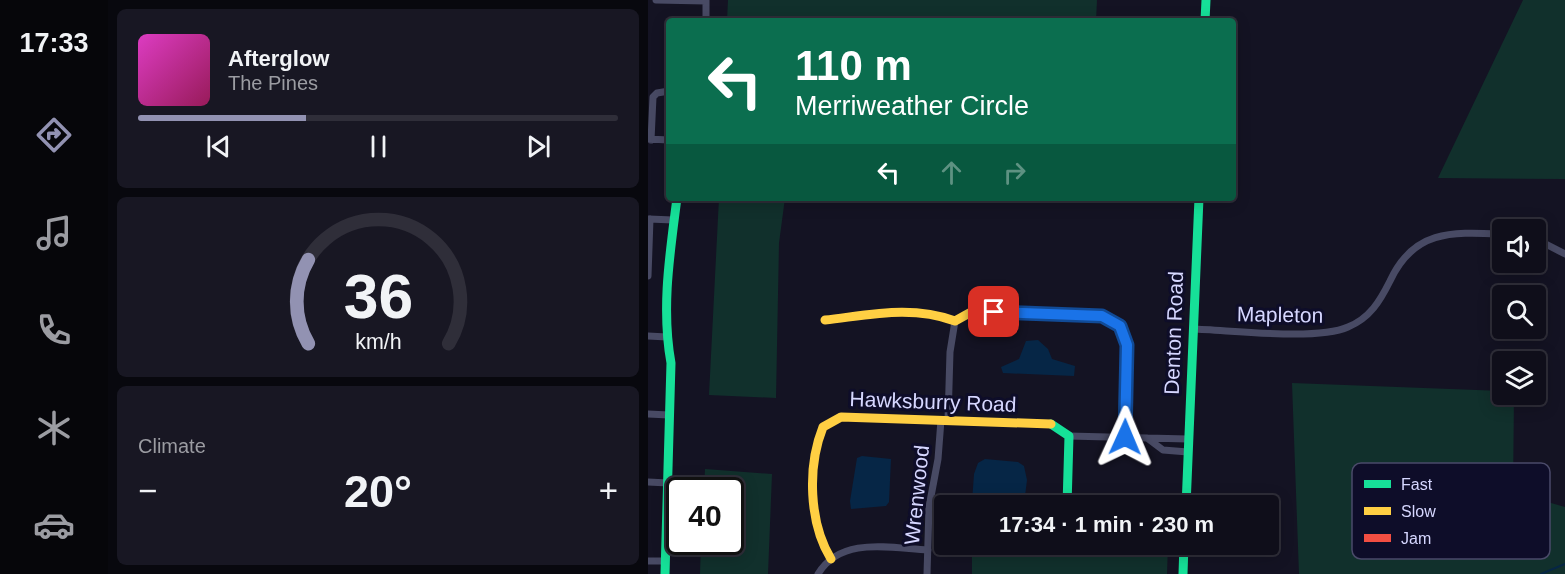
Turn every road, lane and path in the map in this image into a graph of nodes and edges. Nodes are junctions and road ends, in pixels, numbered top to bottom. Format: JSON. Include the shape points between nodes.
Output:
{"nodes":[{"id":1,"x":656,"y":0,"type":"edge"},
{"id":2,"x":1206,"y":0,"type":"edge"},
{"id":3,"x":706,"y":1,"type":"edge"},
{"id":4,"x":706,"y":18,"type":"edge"},
{"id":5,"x":1205,"y":18,"type":"edge"},
{"id":6,"x":666,"y":92,"type":"edge"},
{"id":7,"x":650,"y":139,"type":"edge"},
{"id":8,"x":666,"y":140,"type":"edge"},
{"id":9,"x":676,"y":201,"type":"edge"},
{"id":10,"x":1199,"y":201,"type":"edge"},
{"id":11,"x":649,"y":219,"type":"edge"},
{"id":12,"x":673,"y":220,"type":"junction"},
{"id":13,"x":1492,"y":234,"type":"edge"},
{"id":14,"x":1546,"y":244,"type":"edge"},
{"id":15,"x":1565,"y":254,"type":"edge"},
{"id":16,"x":648,"y":276,"type":"edge"},
{"id":17,"x":825,"y":320,"type":"dead end"},
{"id":18,"x":955,"y":321,"type":"junction"},
{"id":19,"x":1192,"y":329,"type":"junction"},
{"id":20,"x":648,"y":336,"type":"edge"},
{"id":21,"x":667,"y":337,"type":"junction"},
{"id":22,"x":648,"y":414,"type":"edge"},
{"id":23,"x":669,"y":415,"type":"junction"},
{"id":24,"x":944,"y":420,"type":"junction"},
{"id":25,"x":1069,"y":436,"type":"junction"},
{"id":26,"x":1125,"y":437,"type":"junction"},
{"id":27,"x":1147,"y":438,"type":"junction"},
{"id":28,"x":1188,"y":439,"type":"junction"},
{"id":29,"x":1188,"y":452,"type":"junction"},
{"id":30,"x":668,"y":477,"type":"edge"},
{"id":31,"x":648,"y":482,"type":"edge"},
{"id":32,"x":666,"y":483,"type":"edge"},
{"id":33,"x":1067,"y":495,"type":"edge"},
{"id":34,"x":1186,"y":495,"type":"edge"},
{"id":35,"x":666,"y":535,"type":"edge"},
{"id":36,"x":928,"y":550,"type":"junction"},
{"id":37,"x":1184,"y":555,"type":"edge"},
{"id":38,"x":831,"y":559,"type":"junction"},
{"id":39,"x":648,"y":561,"type":"edge"},
{"id":40,"x":665,"y":561,"type":"junction"},
{"id":41,"x":665,"y":574,"type":"edge"},
{"id":42,"x":818,"y":574,"type":"edge"},
{"id":43,"x":927,"y":574,"type":"edge"},
{"id":44,"x":1183,"y":574,"type":"edge"}],
"edges":[{"from":1,"to":3,"type":"street"},
{"from":2,"to":5,"type":"street"},
{"from":3,"to":4,"type":"street"},
{"from":6,"to":7,"type":"street","via":[[653,97]]},
{"from":7,"to":8,"type":"street"},
{"from":9,"to":12,"type":"street"},
{"from":10,"to":19,"type":"street","name":"Denton Road"},
{"from":11,"to":12,"type":"street"},
{"from":11,"to":16,"type":"street"},
{"from":12,"to":21,"type":"street","via":[[668,255]]},
{"from":13,"to":19,"type":"street","name":"Mapleton","via":[[1446,234],[1417,246],[1403,258],[1375,307],[1340,330],[1317,334]]},
{"from":14,"to":15,"type":"street"},
{"from":17,"to":18,"type":"street","via":[[916,309],[937,312]]},
{"from":18,"to":24,"type":"street","name":"Wrenwood"},
{"from":18,"to":26,"type":"street","via":[[973,311],[1102,316],[1115,321],[1127,345]]},
{"from":19,"to":28,"type":"street","name":"Denton Road"},
{"from":20,"to":21,"type":"street"},
{"from":21,"to":23,"type":"street","via":[[671,363]]},
{"from":22,"to":23,"type":"street"},
{"from":23,"to":30,"type":"street"},
{"from":24,"to":25,"type":"street","name":"Hawksburry Road","via":[[1054,424]]},
{"from":24,"to":36,"type":"street","name":"Wrenwood","via":[[929,507]]},
{"from":24,"to":38,"type":"street","name":"Hawksburry Road","via":[[841,417],[823,427],[817,444],[815,519]]},
{"from":25,"to":26,"type":"street","name":"Hawksburry Road"},
{"from":25,"to":33,"type":"street"},
{"from":26,"to":27,"type":"street","name":"Hawksburry Road"},
{"from":27,"to":28,"type":"street","name":"Hawksburry Road"},
{"from":27,"to":29,"type":"street","name":"Hawksburry Road","via":[[1163,450]]},
{"from":28,"to":29,"type":"street","name":"Denton Road"},
{"from":29,"to":34,"type":"street","name":"Denton Road"},
{"from":31,"to":32,"type":"street"},
{"from":35,"to":40,"type":"street"},
{"from":36,"to":38,"type":"street","via":[[859,548],[845,550]]},
{"from":36,"to":43,"type":"street","name":"Wrenwood"},
{"from":37,"to":44,"type":"street"},
{"from":38,"to":42,"type":"street"},
{"from":39,"to":40,"type":"street"},
{"from":40,"to":41,"type":"street"}]}
